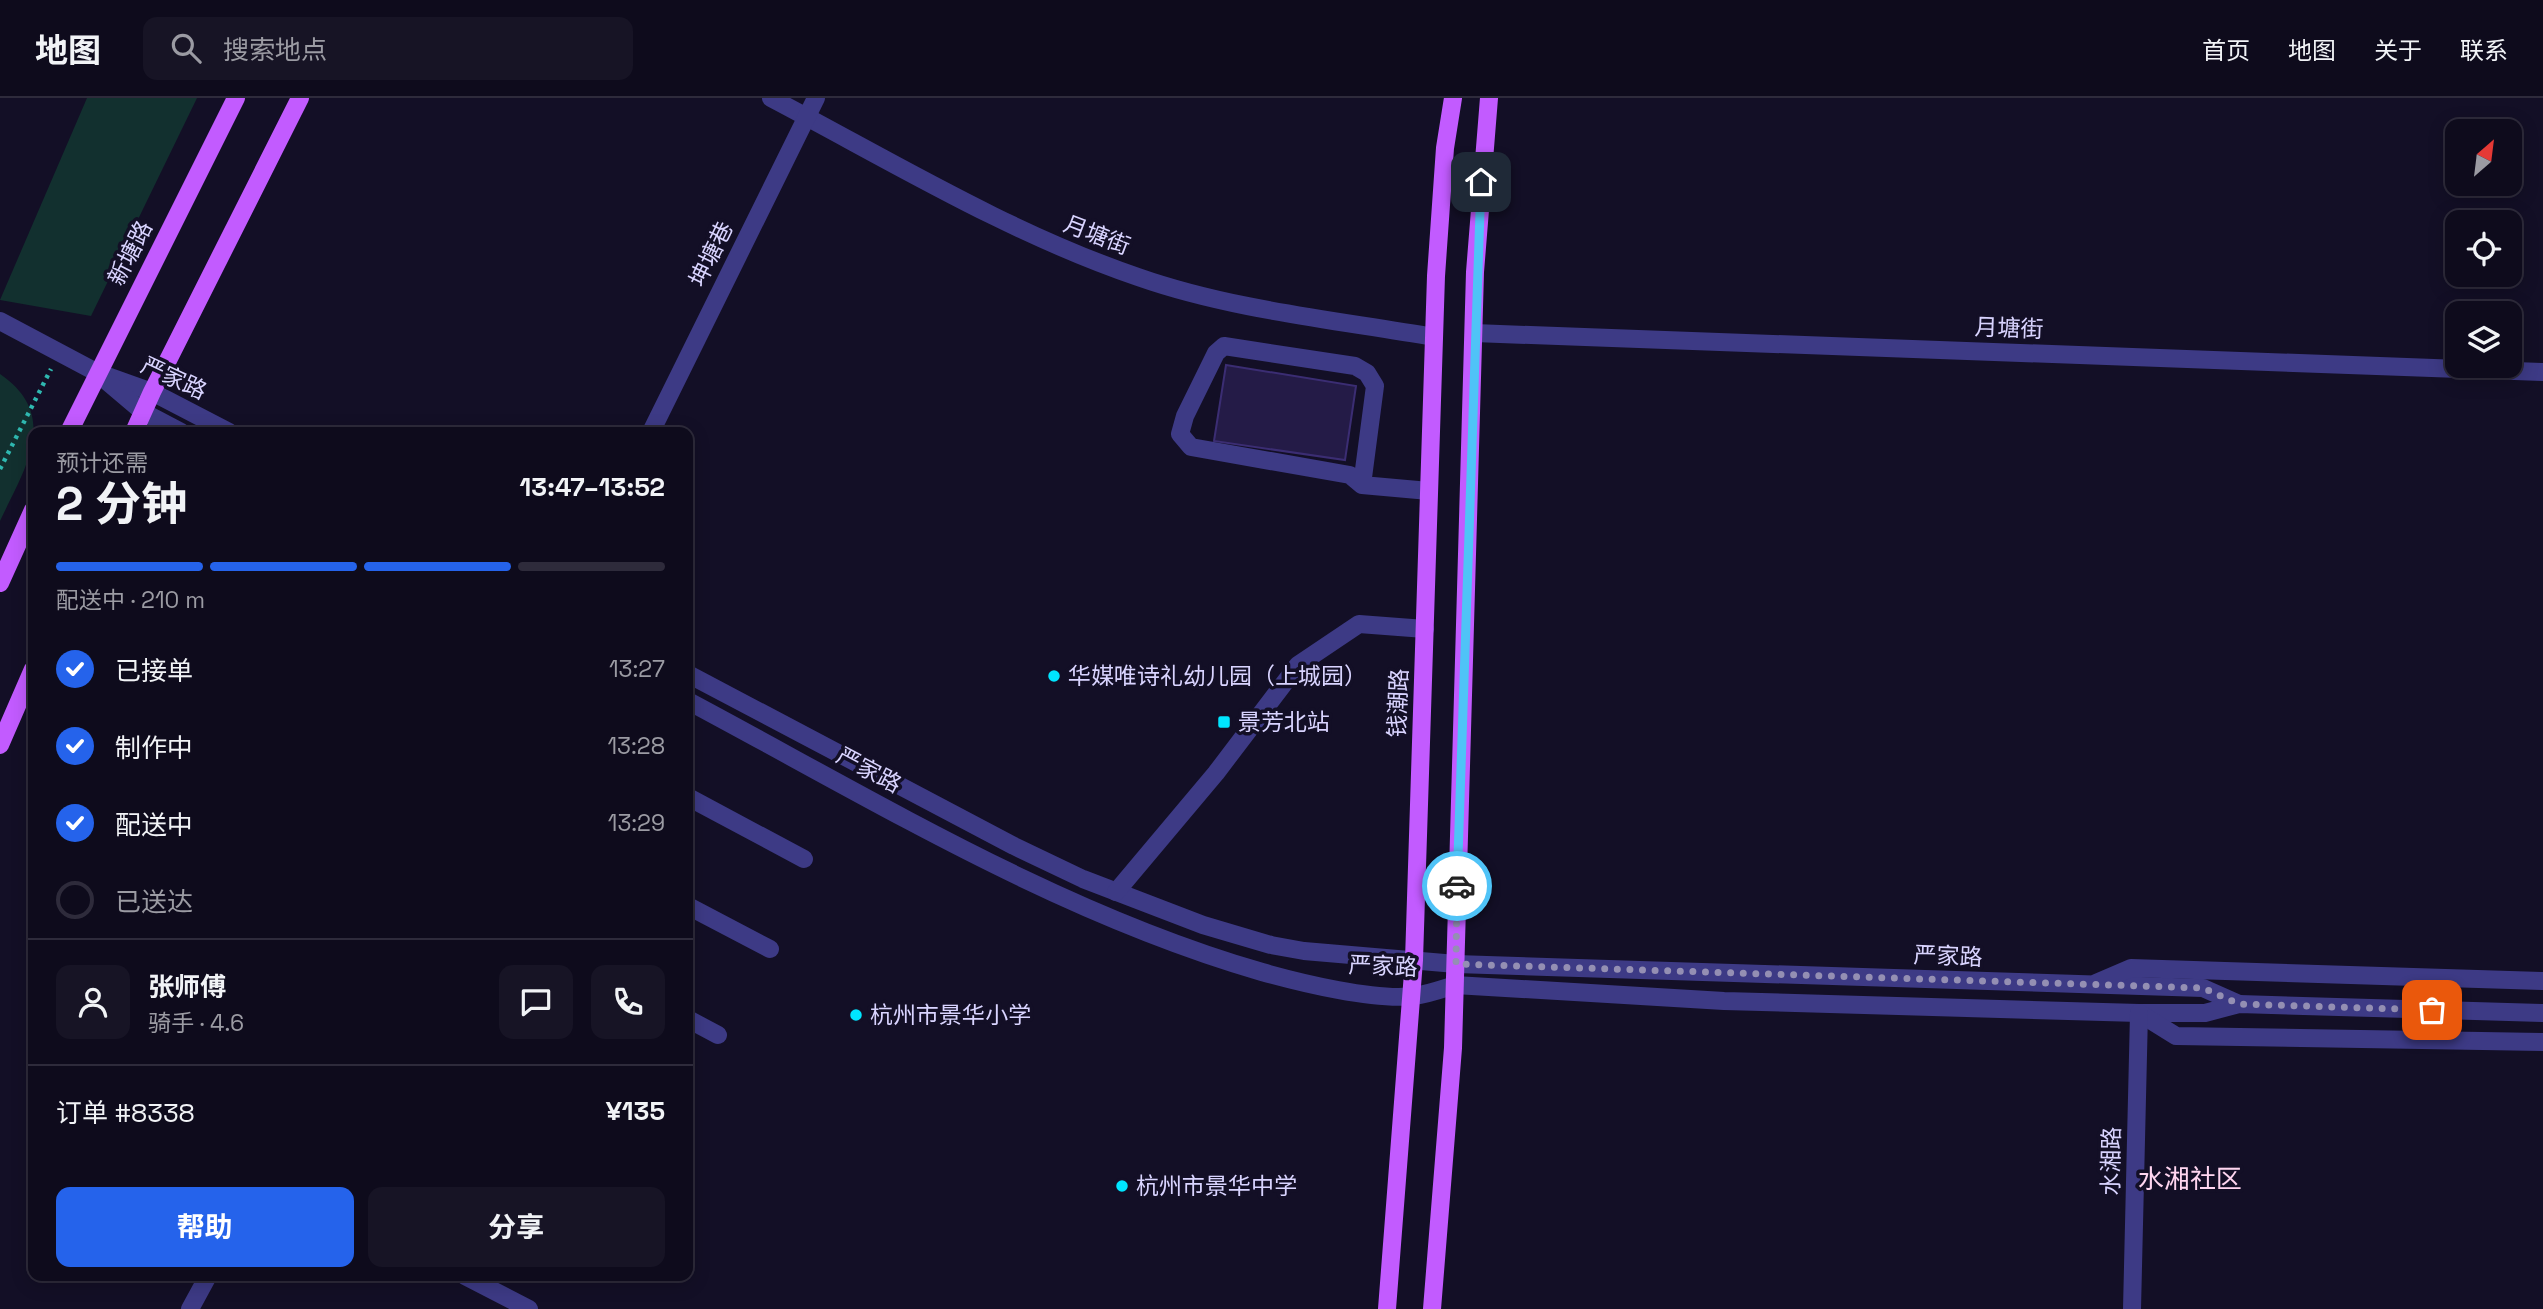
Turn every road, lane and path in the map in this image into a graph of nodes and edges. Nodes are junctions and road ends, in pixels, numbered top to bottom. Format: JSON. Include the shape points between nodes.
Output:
{"nodes":[{"id":1,"x":236,"y":98,"type":"edge"},
{"id":2,"x":300,"y":98,"type":"edge"},
{"id":3,"x":771,"y":98,"type":"edge"},
{"id":4,"x":816,"y":98,"type":"edge"},
{"id":5,"x":1453,"y":98,"type":"edge"},
{"id":6,"x":1489,"y":98,"type":"edge"},
{"id":7,"x":806,"y":117,"type":"junction"},
{"id":8,"x":0,"y":321,"type":"edge"},
{"id":9,"x":1474,"y":333,"type":"junction"},
{"id":10,"x":1434,"y":337,"type":"junction"},
{"id":11,"x":59,"y":352,"type":"junction"},
{"id":12,"x":96,"y":372,"type":"junction"},
{"id":13,"x":2543,"y":372,"type":"edge"},
{"id":14,"x":152,"y":391,"type":"junction"},
{"id":15,"x":143,"y":412,"type":"junction"},
{"id":16,"x":71,"y":427,"type":"edge"},
{"id":17,"x":136,"y":427,"type":"edge"},
{"id":18,"x":172,"y":427,"type":"edge"},
{"id":19,"x":220,"y":427,"type":"edge"},
{"id":20,"x":653,"y":427,"type":"edge"},
{"id":21,"x":0,"y":470,"type":"edge"},
{"id":22,"x":1362,"y":485,"type":"junction"},
{"id":23,"x":1429,"y":491,"type":"junction"},
{"id":24,"x":28,"y":521,"type":"edge"},
{"id":25,"x":0,"y":583,"type":"edge"},
{"id":26,"x":1425,"y":629,"type":"junction"},
{"id":27,"x":693,"y":677,"type":"edge"},
{"id":28,"x":28,"y":681,"type":"edge"},
{"id":29,"x":693,"y":704,"type":"edge"},
{"id":30,"x":0,"y":745,"type":"edge"},
{"id":31,"x":693,"y":800,"type":"edge"},
{"id":32,"x":804,"y":859,"type":"dead end"},
{"id":33,"x":1116,"y":892,"type":"junction"},
{"id":34,"x":693,"y":909,"type":"edge"},
{"id":35,"x":770,"y":949,"type":"dead end"},
{"id":36,"x":1414,"y":960,"type":"junction"},
{"id":37,"x":1456,"y":964,"type":"junction"},
{"id":38,"x":2543,"y":981,"type":"edge"},
{"id":39,"x":1455,"y":985,"type":"junction"},
{"id":40,"x":2093,"y":985,"type":"junction"},
{"id":41,"x":1412,"y":996,"type":"junction"},
{"id":42,"x":2239,"y":1004,"type":"junction"},
{"id":43,"x":2139,"y":1013,"type":"junction"},
{"id":44,"x":2543,"y":1013,"type":"edge"},
{"id":45,"x":693,"y":1022,"type":"edge"},
{"id":46,"x":718,"y":1035,"type":"dead end"},
{"id":47,"x":2543,"y":1042,"type":"edge"},
{"id":48,"x":205,"y":1281,"type":"edge"},
{"id":49,"x":475,"y":1281,"type":"edge"},
{"id":50,"x":190,"y":1309,"type":"edge"},
{"id":51,"x":529,"y":1309,"type":"edge"},
{"id":52,"x":1387,"y":1309,"type":"edge"},
{"id":53,"x":1432,"y":1309,"type":"edge"},
{"id":54,"x":2132,"y":1309,"type":"edge"}],
"edges":[{"from":1,"to":12,"type":"main road","name":"新塘路"},
{"from":2,"to":14,"type":"main road"},
{"from":3,"to":7,"type":"street","name":"月塘街"},
{"from":4,"to":7,"type":"street","name":"坤塘巷"},
{"from":5,"to":10,"type":"main road","name":"钱潮路","via":[[1445,148]]},
{"from":6,"to":9,"type":"main road"},
{"from":7,"to":10,"type":"street","name":"月塘街","via":[[1039,239],[1138,278],[1195,294]]},
{"from":7,"to":20,"type":"street","name":"坤塘巷"},
{"from":8,"to":11,"type":"street","name":"严家路"},
{"from":9,"to":13,"type":"street","name":"月塘街"},
{"from":9,"to":37,"type":"main road"},
{"from":10,"to":23,"type":"main road","name":"钱潮路"},
{"from":11,"to":12,"type":"street","name":"严家路"},
{"from":11,"to":21,"type":"path"},
{"from":12,"to":14,"type":"street","name":"严家路"},
{"from":12,"to":15,"type":"street","name":"严家路"},
{"from":12,"to":16,"type":"main road","name":"新塘路"},
{"from":14,"to":15,"type":"main road"},
{"from":14,"to":19,"type":"street","name":"严家路"},
{"from":15,"to":17,"type":"main road"},
{"from":15,"to":18,"type":"street","name":"严家路"},
{"from":22,"to":22,"type":"street","via":[[1375,386],[1367,373],[1355,366],[1224,346],[1216,353],[1180,434],[1191,447],[1350,475]]},
{"from":22,"to":23,"type":"street"},
{"from":23,"to":26,"type":"main road","name":"钱潮路"},
{"from":24,"to":25,"type":"main road"},
{"from":26,"to":33,"type":"street","via":[[1359,624],[1298,665],[1216,773]]},
{"from":26,"to":36,"type":"main road","name":"钱潮路"},
{"from":27,"to":33,"type":"street","name":"严家路","via":[[1014,846]]},
{"from":28,"to":30,"type":"main road"},
{"from":29,"to":41,"type":"street","name":"严家路","via":[[995,864],[1170,944],[1291,981]]},
{"from":31,"to":32,"type":"street"},
{"from":33,"to":36,"type":"street","name":"严家路","via":[[1271,945]]},
{"from":34,"to":35,"type":"street"},
{"from":36,"to":37,"type":"street","name":"严家路"},
{"from":36,"to":41,"type":"main road","name":"钱潮路"},
{"from":37,"to":39,"type":"main road"},
{"from":37,"to":40,"type":"street","name":"严家路"},
{"from":38,"to":40,"type":"street","name":"严家路","via":[[2131,968]]},
{"from":39,"to":41,"type":"street","name":"严家路"},
{"from":39,"to":43,"type":"street","name":"严家路","via":[[1724,1001]]},
{"from":39,"to":53,"type":"main road"},
{"from":40,"to":42,"type":"street","name":"严家路","via":[[2203,988]]},
{"from":41,"to":52,"type":"main road","name":"钱潮路"},
{"from":42,"to":43,"type":"street","name":"严家路","via":[[2205,1013]]},
{"from":42,"to":44,"type":"street","name":"严家路"},
{"from":43,"to":47,"type":"street","via":[[2176,1036]]},
{"from":43,"to":54,"type":"street","name":"水湘路"},
{"from":45,"to":46,"type":"street"},
{"from":48,"to":50,"type":"street"},
{"from":49,"to":51,"type":"street"}]}
